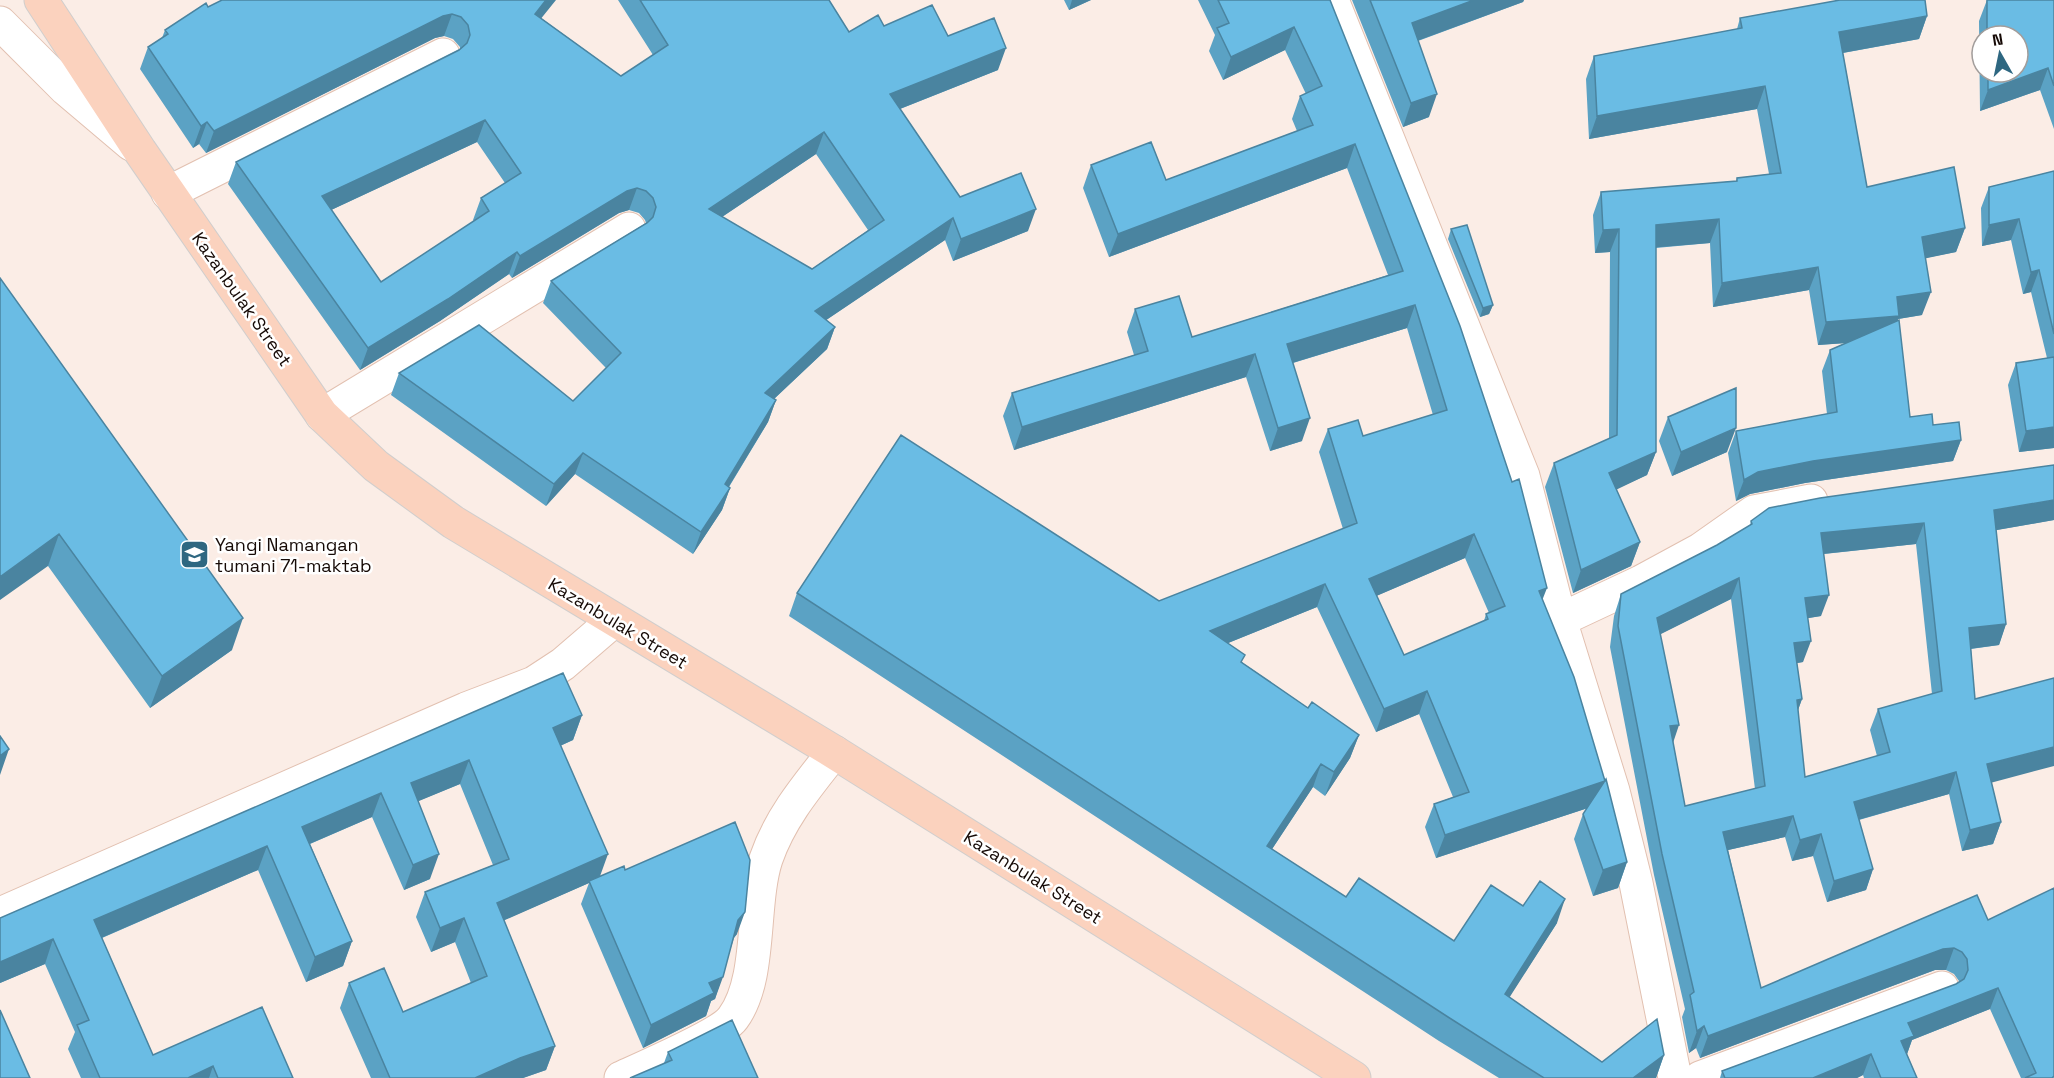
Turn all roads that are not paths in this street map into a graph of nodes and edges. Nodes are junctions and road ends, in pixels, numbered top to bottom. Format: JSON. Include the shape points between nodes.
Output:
{"nodes":[{"id":1,"x":41,"y":0,"type":"edge"},
{"id":2,"x":1332,"y":0,"type":"edge"},
{"id":3,"x":0,"y":23,"type":"edge"},
{"id":4,"x":443,"y":55,"type":"edge"},
{"id":5,"x":140,"y":151,"type":"junction"},
{"id":6,"x":168,"y":193,"type":"junction"},
{"id":7,"x":629,"y":229,"type":"dead end"},
{"id":8,"x":322,"y":415,"type":"junction"},
{"id":9,"x":1844,"y":496,"type":"edge"},
{"id":10,"x":1560,"y":620,"type":"junction"},
{"id":11,"x":613,"y":621,"type":"junction"},
{"id":12,"x":834,"y":752,"type":"junction"},
{"id":13,"x":0,"y":914,"type":"edge"},
{"id":14,"x":1942,"y":988,"type":"edge"},
{"id":15,"x":621,"y":1078,"type":"edge"},
{"id":16,"x":1354,"y":1078,"type":"edge"},
{"id":17,"x":1675,"y":1078,"type":"edge"},
{"id":18,"x":1700,"y":1078,"type":"edge"}],
"edges":[{"from":1,"to":5,"type":"main road","name":"Kazanbulak Street"},
{"from":2,"to":10,"type":"street","via":[[1523,476]]},
{"from":3,"to":5,"type":"street","via":[[66,89]]},
{"from":4,"to":6,"type":"street"},
{"from":5,"to":6,"type":"main road","name":"Kazanbulak Street"},
{"from":6,"to":8,"type":"main road","name":"Kazanbulak Street"},
{"from":7,"to":8,"type":"street"},
{"from":8,"to":11,"type":"main road","name":"Kazanbulak Street","via":[[376,466],[453,522]]},
{"from":9,"to":10,"type":"street","via":[[1754,512],[1700,550]]},
{"from":10,"to":17,"type":"street","via":[[1614,791]]},
{"from":11,"to":12,"type":"main road","name":"Kazanbulak Street"},
{"from":11,"to":13,"type":"street","via":[[534,683]]},
{"from":12,"to":15,"type":"street","via":[[784,817],[766,861],[747,993],[733,1020]]},
{"from":12,"to":16,"type":"main road","name":"Kazanbulak Street"},
{"from":14,"to":18,"type":"street"}]}
